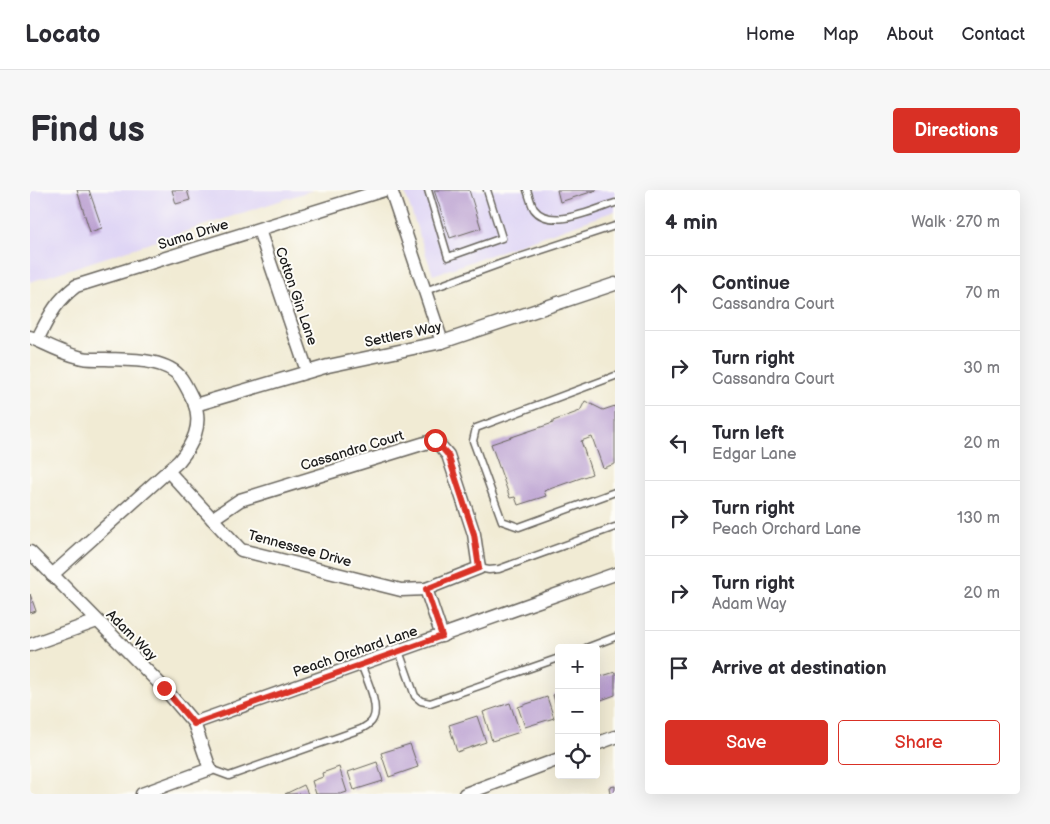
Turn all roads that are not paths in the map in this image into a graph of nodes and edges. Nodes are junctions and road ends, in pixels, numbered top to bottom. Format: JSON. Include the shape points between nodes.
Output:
{"nodes":[{"id":1,"x":384,"y":190,"type":"edge"},
{"id":2,"x":391,"y":190,"type":"edge"},
{"id":3,"x":428,"y":190,"type":"edge"},
{"id":4,"x":487,"y":190,"type":"edge"},
{"id":5,"x":528,"y":190,"type":"edge"},
{"id":6,"x":615,"y":203,"type":"edge"},
{"id":7,"x":615,"y":226,"type":"edge"},
{"id":8,"x":259,"y":230,"type":"junction"},
{"id":9,"x":615,"y":284,"type":"edge"},
{"id":10,"x":425,"y":291,"type":"junction"},
{"id":11,"x":33,"y":338,"type":"edge"},
{"id":12,"x":442,"y":342,"type":"junction"},
{"id":13,"x":307,"y":371,"type":"junction"},
{"id":14,"x":615,"y":376,"type":"edge"},
{"id":15,"x":195,"y":405,"type":"junction"},
{"id":16,"x":168,"y":471,"type":"junction"},
{"id":17,"x":615,"y":492,"type":"edge"},
{"id":18,"x":212,"y":519,"type":"junction"},
{"id":19,"x":615,"y":528,"type":"edge"},
{"id":20,"x":30,"y":552,"type":"edge"},
{"id":21,"x":479,"y":568,"type":"junction"},
{"id":22,"x":615,"y":574,"type":"edge"},
{"id":23,"x":52,"y":575,"type":"junction"},
{"id":24,"x":426,"y":589,"type":"junction"},
{"id":25,"x":97,"y":621,"type":"junction"},
{"id":26,"x":442,"y":636,"type":"junction"},
{"id":27,"x":615,"y":637,"type":"edge"},
{"id":28,"x":597,"y":644,"type":"edge"},
{"id":29,"x":30,"y":645,"type":"edge"},
{"id":30,"x":399,"y":651,"type":"junction"},
{"id":31,"x":555,"y":659,"type":"edge"},
{"id":32,"x":361,"y":664,"type":"junction"},
{"id":33,"x":194,"y":724,"type":"junction"},
{"id":34,"x":615,"y":737,"type":"edge"},
{"id":35,"x":600,"y":743,"type":"edge"},
{"id":36,"x":555,"y":760,"type":"edge"},
{"id":37,"x":210,"y":769,"type":"junction"},
{"id":38,"x":142,"y":794,"type":"edge"},
{"id":39,"x":465,"y":794,"type":"edge"}],
"edges":[{"from":1,"to":8,"type":"street","name":"Suma Drive"},
{"from":2,"to":10,"type":"street"},
{"from":3,"to":4,"type":"lane","via":[[448,257],[502,238]]},
{"from":5,"to":6,"type":"lane","via":[[534,209],[549,219],[563,220]]},
{"from":7,"to":10,"type":"lane"},
{"from":8,"to":11,"type":"street","name":"Suma Drive","via":[[76,286],[62,298]]},
{"from":8,"to":13,"type":"street","name":"Cotton Gin Lane"},
{"from":9,"to":12,"type":"street","name":"Settlers Way"},
{"from":10,"to":12,"type":"street"},
{"from":11,"to":15,"type":"street","via":[[81,358],[129,360],[166,366],[181,377]]},
{"from":12,"to":13,"type":"street","name":"Settlers Way"},
{"from":13,"to":15,"type":"street","name":"Settlers Way"},
{"from":14,"to":17,"type":"lane","via":[[476,428],[473,441],[502,521],[519,527]]},
{"from":15,"to":16,"type":"street","via":[[198,428],[191,446]]},
{"from":16,"to":18,"type":"street","name":"Tennessee Drive"},
{"from":16,"to":23,"type":"street"},
{"from":18,"to":21,"type":"street","name":"Cassandra Court","via":[[240,500],[435,440],[448,455],[474,534]]},
{"from":18,"to":24,"type":"street","name":"Tennessee Drive","via":[[242,550],[401,590]]},
{"from":19,"to":21,"type":"lane","via":[[499,569]]},
{"from":20,"to":23,"type":"street","name":"Adam Way"},
{"from":21,"to":24,"type":"street"},
{"from":22,"to":26,"type":"street","name":"Peach Orchard Lane"},
{"from":23,"to":25,"type":"street","name":"Adam Way"},
{"from":24,"to":26,"type":"street"},
{"from":25,"to":29,"type":"street"},
{"from":25,"to":33,"type":"street","name":"Adam Way","via":[[164,688]]},
{"from":26,"to":30,"type":"street","name":"Peach Orchard Lane"},
{"from":27,"to":28,"type":"lane"},
{"from":30,"to":31,"type":"lane","via":[[415,696],[430,703]]},
{"from":30,"to":32,"type":"street","name":"Peach Orchard Lane"},
{"from":32,"to":33,"type":"street","name":"Peach Orchard Lane"},
{"from":32,"to":37,"type":"lane","via":[[376,708],[370,724],[229,776]]},
{"from":33,"to":37,"type":"street"},
{"from":34,"to":35,"type":"street"},
{"from":36,"to":39,"type":"street"},
{"from":37,"to":38,"type":"street"}]}
